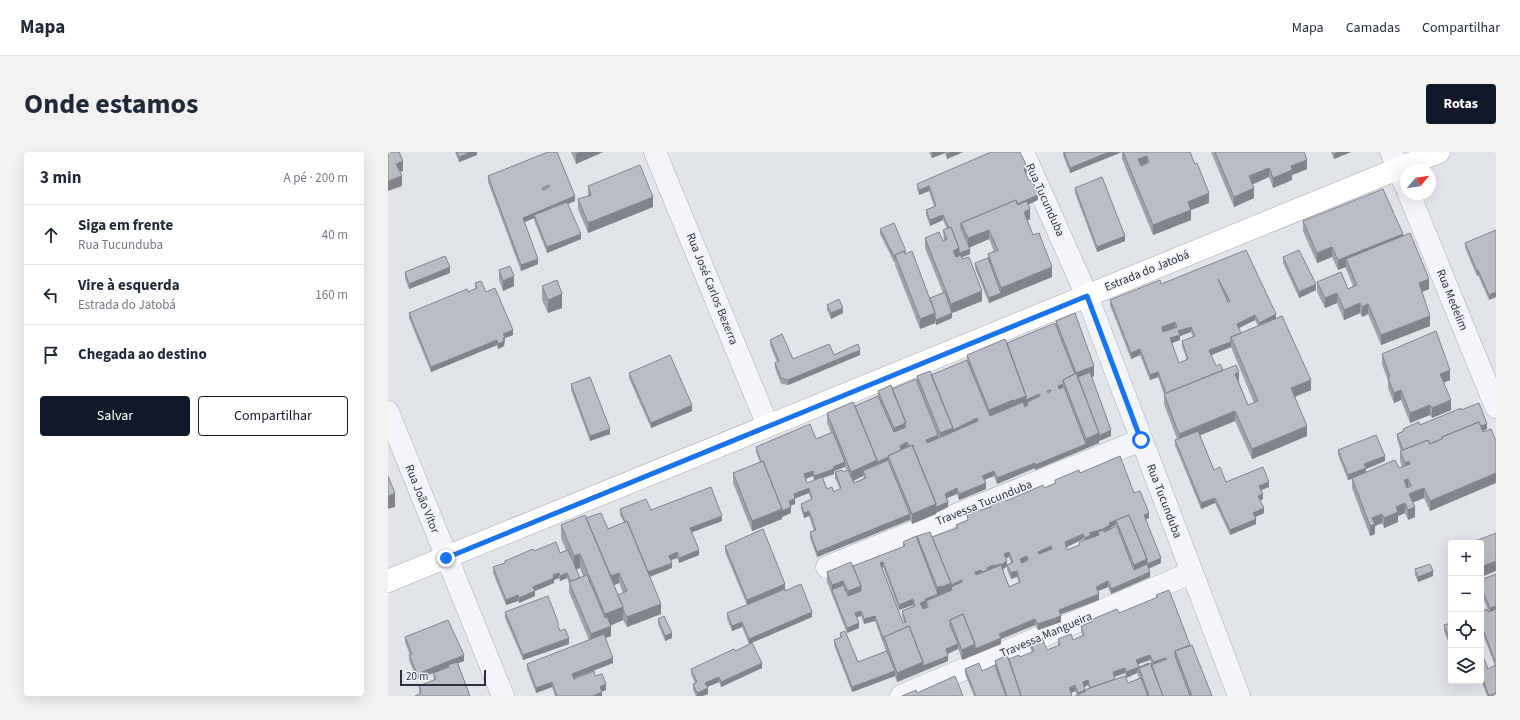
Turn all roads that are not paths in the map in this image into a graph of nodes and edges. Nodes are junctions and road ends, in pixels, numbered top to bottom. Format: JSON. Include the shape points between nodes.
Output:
{"nodes":[{"id":1,"x":655,"y":152,"type":"edge"},
{"id":2,"x":1023,"y":152,"type":"edge"},
{"id":3,"x":1439,"y":152,"type":"edge"},
{"id":4,"x":1398,"y":170,"type":"edge"},
{"id":5,"x":1410,"y":200,"type":"edge"},
{"id":6,"x":1087,"y":296,"type":"junction"},
{"id":7,"x":1496,"y":407,"type":"edge"},
{"id":8,"x":388,"y":412,"type":"edge"},
{"id":9,"x":768,"y":426,"type":"junction"},
{"id":10,"x":1141,"y":440,"type":"junction"},
{"id":11,"x":446,"y":558,"type":"junction"},
{"id":12,"x":827,"y":567,"type":"dead end"},
{"id":13,"x":1191,"y":573,"type":"junction"},
{"id":14,"x":388,"y":581,"type":"edge"},
{"id":15,"x":503,"y":696,"type":"edge"},
{"id":16,"x":901,"y":696,"type":"edge"},
{"id":17,"x":1239,"y":696,"type":"edge"}],
"edges":[{"from":1,"to":9,"type":"street","name":"Rua José Carlos Bezerra"},
{"from":2,"to":6,"type":"street","name":"Rua Tucunduba"},
{"from":3,"to":4,"type":"street","name":"Estrada do Jatobá"},
{"from":4,"to":6,"type":"street","name":"Estrada do Jatobá"},
{"from":5,"to":7,"type":"street","name":"Rua Medelim"},
{"from":6,"to":9,"type":"street","name":"Estrada do Jatobá"},
{"from":6,"to":10,"type":"street","name":"Rua Tucunduba"},
{"from":8,"to":11,"type":"street","name":"Rua João Vítor"},
{"from":9,"to":11,"type":"street","name":"Estrada do Jatobá"},
{"from":10,"to":12,"type":"street","name":"Travessa Tucunduba"},
{"from":10,"to":13,"type":"street","name":"Rua Tucunduba"},
{"from":11,"to":14,"type":"street","name":"Estrada do Jatobá"},
{"from":11,"to":15,"type":"street","name":"Rua João Vítor"},
{"from":13,"to":16,"type":"street","name":"Travessa Mangueira"},
{"from":13,"to":17,"type":"street","name":"Rua Tucunduba"}]}
